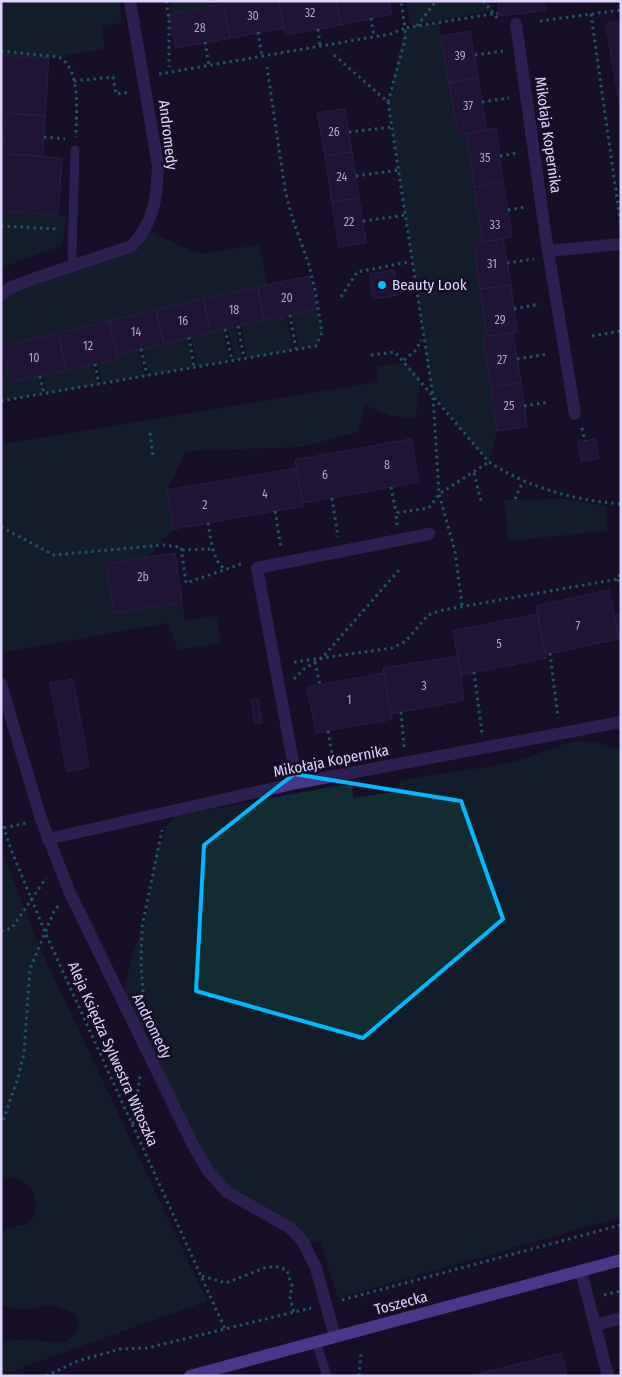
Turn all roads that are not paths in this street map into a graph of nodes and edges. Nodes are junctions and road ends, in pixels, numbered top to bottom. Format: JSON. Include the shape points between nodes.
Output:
{"nodes":[{"id":1,"x":130,"y":1,"type":"edge"},
{"id":2,"x":516,"y":24,"type":"dead end"},
{"id":3,"x":75,"y":150,"type":"dead end"},
{"id":4,"x":621,"y":244,"type":"edge"},
{"id":5,"x":548,"y":252,"type":"junction"},
{"id":6,"x":72,"y":257,"type":"dead end"},
{"id":7,"x":1,"y":295,"type":"edge"},
{"id":8,"x":575,"y":414,"type":"dead end"},
{"id":9,"x":429,"y":534,"type":"dead end"},
{"id":10,"x":1,"y":684,"type":"edge"},
{"id":11,"x":621,"y":722,"type":"edge"},
{"id":12,"x":296,"y":783,"type":"junction"},
{"id":13,"x":48,"y":838,"type":"junction"},
{"id":14,"x":621,"y":1260,"type":"edge"},
{"id":15,"x":582,"y":1271,"type":"junction"},
{"id":16,"x":621,"y":1318,"type":"edge"},
{"id":17,"x":596,"y":1325,"type":"junction"},
{"id":18,"x":335,"y":1337,"type":"junction"},
{"id":19,"x":316,"y":1342,"type":"junction"},
{"id":20,"x":190,"y":1376,"type":"edge"},
{"id":21,"x":327,"y":1376,"type":"edge"},
{"id":22,"x":608,"y":1376,"type":"edge"}],
"edges":[{"from":1,"to":7,"type":"street","name":"Andromedy","via":[[158,166],[152,216],[132,246],[9,288]]},
{"from":2,"to":5,"type":"street","name":"Mikołaja Kopernika"},
{"from":3,"to":6,"type":"lane"},
{"from":4,"to":5,"type":"street"},
{"from":5,"to":8,"type":"street","name":"Mikołaja Kopernika"},
{"from":9,"to":12,"type":"street","via":[[257,568]]},
{"from":10,"to":13,"type":"street","name":"Andromedy"},
{"from":11,"to":12,"type":"street","name":"Mikołaja Kopernika"},
{"from":12,"to":13,"type":"street","name":"Mikołaja Kopernika"},
{"from":13,"to":18,"type":"street","name":"Andromedy","via":[[70,893],[198,1154],[226,1192],[290,1228],[302,1240],[316,1268]]},
{"from":14,"to":15,"type":"main road","name":"Toszecka"},
{"from":15,"to":17,"type":"street"},
{"from":15,"to":18,"type":"main road","name":"Toszecka"},
{"from":16,"to":17,"type":"street"},
{"from":17,"to":22,"type":"street"},
{"from":18,"to":19,"type":"main road","name":"Toszecka"},
{"from":19,"to":20,"type":"main road","name":"Toszecka"},
{"from":19,"to":21,"type":"lane"}]}
